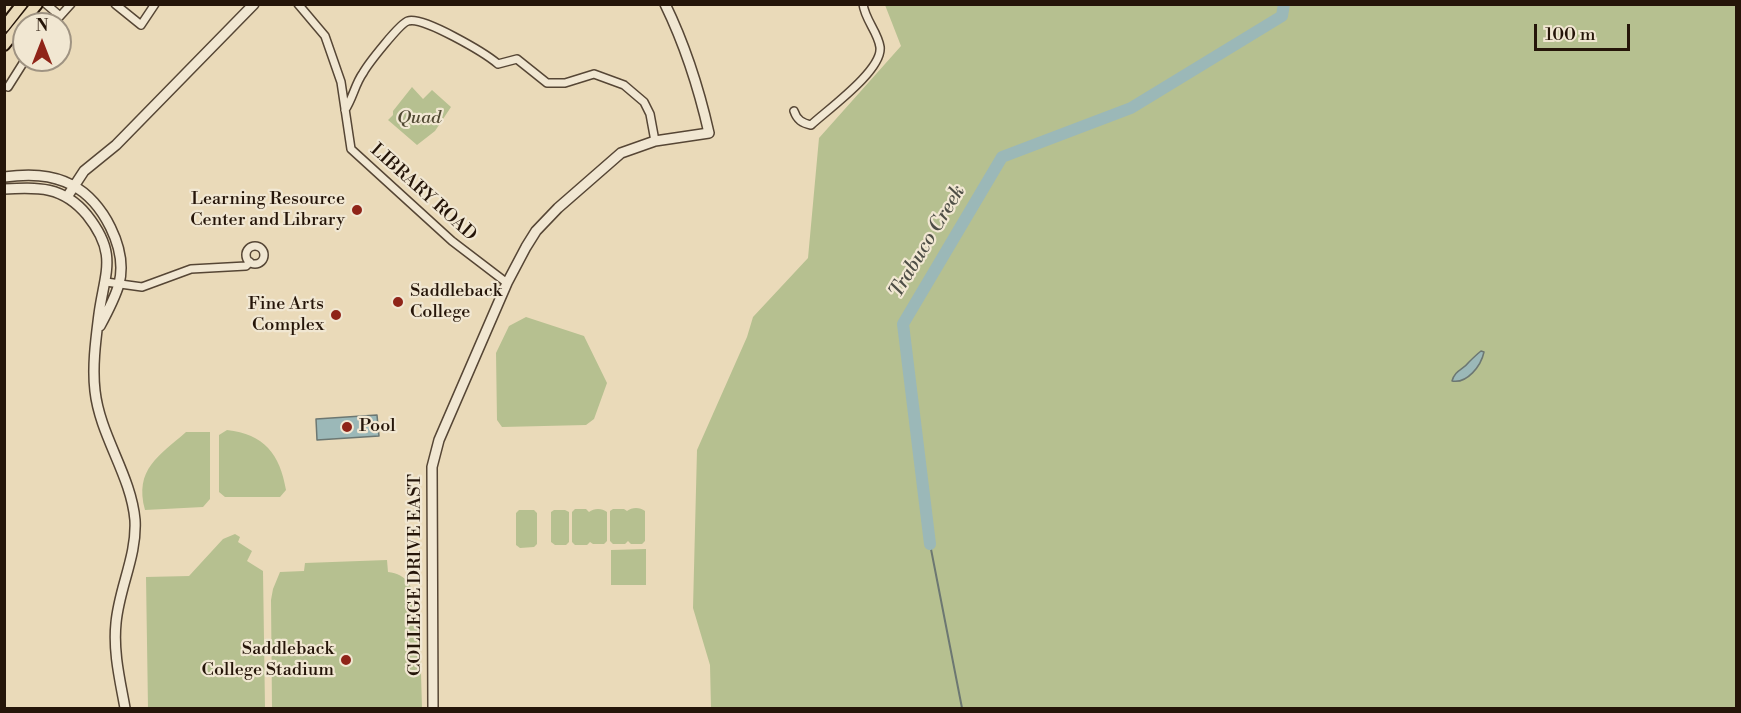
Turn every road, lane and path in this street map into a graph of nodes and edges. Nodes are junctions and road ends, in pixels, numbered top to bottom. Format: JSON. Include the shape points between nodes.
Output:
{"nodes":[{"id":1,"x":22,"y":4,"type":"edge"},
{"id":2,"x":37,"y":4,"type":"edge"},
{"id":3,"x":115,"y":4,"type":"edge"},
{"id":4,"x":155,"y":4,"type":"edge"},
{"id":5,"x":254,"y":4,"type":"edge"},
{"id":6,"x":298,"y":4,"type":"edge"},
{"id":7,"x":665,"y":4,"type":"edge"},
{"id":8,"x":863,"y":4,"type":"edge"},
{"id":9,"x":9,"y":23,"type":"edge"},
{"id":10,"x":4,"y":45,"type":"edge"},
{"id":11,"x":17,"y":72,"type":"edge"},
{"id":12,"x":8,"y":87,"type":"dead end"},
{"id":13,"x":345,"y":110,"type":"junction"},
{"id":14,"x":794,"y":111,"type":"dead end"},
{"id":15,"x":655,"y":141,"type":"junction"},
{"id":16,"x":4,"y":177,"type":"edge"},
{"id":17,"x":74,"y":186,"type":"junction"},
{"id":18,"x":4,"y":189,"type":"edge"},
{"id":19,"x":67,"y":197,"type":"junction"},
{"id":20,"x":250,"y":262,"type":"dead end"},
{"id":21,"x":106,"y":282,"type":"junction"},
{"id":22,"x":507,"y":283,"type":"junction"},
{"id":23,"x":119,"y":284,"type":"junction"},
{"id":24,"x":99,"y":329,"type":"junction"},
{"id":25,"x":125,"y":708,"type":"edge"},
{"id":26,"x":434,"y":708,"type":"edge"}],
"edges":[{"from":1,"to":9,"type":"main road"},
{"from":2,"to":9,"type":"main road"},
{"from":3,"to":4,"type":"street","via":[[141,25]]},
{"from":5,"to":17,"type":"street","via":[[116,145],[84,171]]},
{"from":6,"to":13,"type":"street","name":"LIBRARY ROAD","via":[[325,36],[341,82]]},
{"from":7,"to":15,"type":"street","name":"COLLEGE DRIVE EAST","via":[[686,54],[709,133]]},
{"from":8,"to":14,"type":"street","via":[[881,51],[870,72],[811,125],[802,123]]},
{"from":9,"to":10,"type":"main road"},
{"from":11,"to":12,"type":"street"},
{"from":13,"to":15,"type":"street","via":[[363,71],[401,24],[413,20],[468,45],[498,64],[517,59],[547,83],[558,84],[594,74],[624,85],[644,102]]},
{"from":13,"to":22,"type":"street","name":"LIBRARY ROAD","via":[[351,149],[452,241]]},
{"from":15,"to":22,"type":"street","name":"COLLEGE DRIVE EAST","via":[[621,153],[558,208],[531,239]]},
{"from":16,"to":17,"type":"street","via":[[37,175]]},
{"from":17,"to":19,"type":"street"},
{"from":17,"to":23,"type":"street","via":[[102,212],[111,228],[121,269]]},
{"from":18,"to":19,"type":"street","via":[[38,188]]},
{"from":19,"to":21,"type":"street","via":[[88,217],[103,241],[108,260]]},
{"from":20,"to":23,"type":"street","via":[[246,266],[191,269],[142,287]]},
{"from":21,"to":23,"type":"street"},
{"from":21,"to":24,"type":"street"},
{"from":22,"to":26,"type":"street","name":"COLLEGE DRIVE EAST","via":[[439,440],[432,467]]},
{"from":23,"to":24,"type":"street"},
{"from":24,"to":25,"type":"street","via":[[94,364],[99,417],[124,479],[135,521],[116,622],[115,646]]}]}
